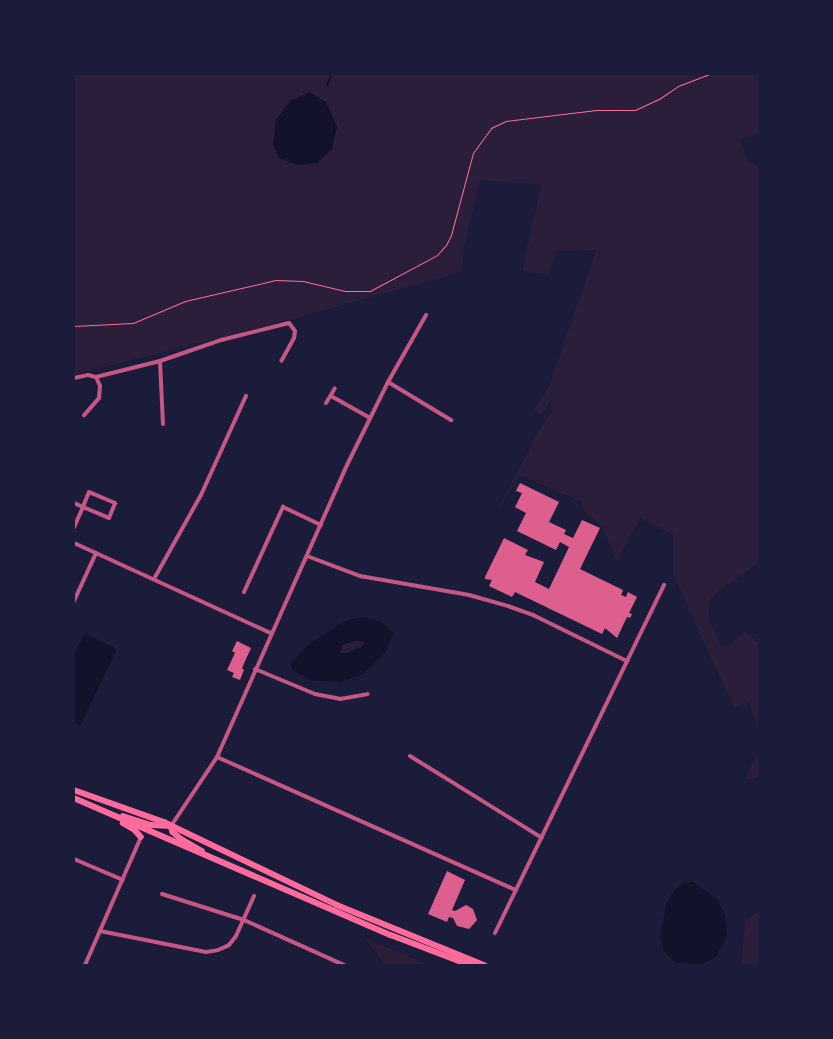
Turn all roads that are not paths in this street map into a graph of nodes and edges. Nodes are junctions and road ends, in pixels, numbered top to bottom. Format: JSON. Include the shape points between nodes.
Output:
{"nodes":[{"id":1,"x":426,"y":316,"type":"dead end"},
{"id":2,"x":160,"y":361,"type":"junction"},
{"id":3,"x":281,"y":361,"type":"dead end"},
{"id":4,"x":74,"y":378,"type":"edge"},
{"id":5,"x":96,"y":378,"type":"junction"},
{"id":6,"x":388,"y":382,"type":"junction"},
{"id":7,"x":335,"y":388,"type":"dead end"},
{"id":8,"x":246,"y":396,"type":"dead end"},
{"id":9,"x":330,"y":396,"type":"junction"},
{"id":10,"x":326,"y":403,"type":"dead end"},
{"id":11,"x":84,"y":415,"type":"dead end"},
{"id":12,"x":370,"y":418,"type":"junction"},
{"id":13,"x":451,"y":420,"type":"dead end"},
{"id":14,"x":163,"y":424,"type":"dead end"},
{"id":15,"x":74,"y":503,"type":"edge"},
{"id":16,"x":83,"y":507,"type":"junction"},
{"id":17,"x":321,"y":525,"type":"junction"},
{"id":18,"x":74,"y":528,"type":"edge"},
{"id":19,"x":74,"y":543,"type":"edge"},
{"id":20,"x":96,"y":553,"type":"junction"},
{"id":21,"x":307,"y":556,"type":"junction"},
{"id":22,"x":154,"y":579,"type":"junction"},
{"id":23,"x":664,"y":586,"type":"dead end"},
{"id":24,"x":244,"y":592,"type":"dead end"},
{"id":25,"x":74,"y":602,"type":"edge"},
{"id":26,"x":271,"y":633,"type":"junction"},
{"id":27,"x":626,"y":661,"type":"junction"},
{"id":28,"x":255,"y":669,"type":"junction"},
{"id":29,"x":368,"y":694,"type":"dead end"},
{"id":30,"x":410,"y":756,"type":"dead end"},
{"id":31,"x":216,"y":757,"type":"junction"},
{"id":32,"x":74,"y":790,"type":"edge"},
{"id":33,"x":74,"y":798,"type":"edge"},
{"id":34,"x":109,"y":813,"type":"junction"},
{"id":35,"x":171,"y":826,"type":"junction"},
{"id":36,"x":141,"y":837,"type":"joint"},
{"id":37,"x":542,"y":838,"type":"junction"},
{"id":38,"x":74,"y":859,"type":"edge"},
{"id":39,"x":213,"y":859,"type":"junction"},
{"id":40,"x":123,"y":880,"type":"junction"},
{"id":41,"x":516,"y":890,"type":"junction"},
{"id":42,"x":162,"y":894,"type":"dead end"},
{"id":43,"x":254,"y":896,"type":"dead end"},
{"id":44,"x":244,"y":920,"type":"junction"},
{"id":45,"x":100,"y":931,"type":"junction"},
{"id":46,"x":495,"y":934,"type":"dead end"},
{"id":47,"x":85,"y":965,"type":"edge"},
{"id":48,"x":344,"y":965,"type":"edge"},
{"id":49,"x":470,"y":965,"type":"edge"},
{"id":50,"x":484,"y":965,"type":"edge"}],
"edges":[{"from":1,"to":6,"type":"street"},
{"from":2,"to":3,"type":"street","via":[[221,340],[289,323],[295,331],[294,338]]},
{"from":2,"to":5,"type":"street"},
{"from":2,"to":14,"type":"street"},
{"from":4,"to":5,"type":"street","via":[[88,375]]},
{"from":5,"to":11,"type":"street","via":[[100,386],[99,398]]},
{"from":6,"to":12,"type":"street"},
{"from":6,"to":13,"type":"street"},
{"from":7,"to":9,"type":"street"},
{"from":8,"to":22,"type":"street","via":[[201,495]]},
{"from":9,"to":10,"type":"street"},
{"from":9,"to":12,"type":"street"},
{"from":12,"to":17,"type":"street"},
{"from":15,"to":16,"type":"street"},
{"from":16,"to":16,"type":"street","via":[[109,518],[115,503],[89,492]]},
{"from":16,"to":18,"type":"street"},
{"from":17,"to":21,"type":"street"},
{"from":17,"to":24,"type":"street","via":[[283,508]]},
{"from":19,"to":20,"type":"street"},
{"from":20,"to":22,"type":"street"},
{"from":20,"to":25,"type":"street"},
{"from":21,"to":26,"type":"street"},
{"from":21,"to":27,"type":"street","via":[[360,576],[469,595],[508,606]]},
{"from":22,"to":26,"type":"street"},
{"from":23,"to":27,"type":"street"},
{"from":26,"to":28,"type":"street"},
{"from":27,"to":37,"type":"street"},
{"from":28,"to":29,"type":"street","via":[[315,694],[340,699]]},
{"from":28,"to":31,"type":"street"},
{"from":30,"to":37,"type":"street"},
{"from":31,"to":35,"type":"street"},
{"from":31,"to":41,"type":"street"},
{"from":32,"to":35,"type":"main road"},
{"from":33,"to":34,"type":"main road"},
{"from":34,"to":35,"type":"main road","via":[[151,825]]},
{"from":34,"to":36,"type":"main road"},
{"from":34,"to":39,"type":"main road"},
{"from":35,"to":39,"type":"main road","via":[[173,832]]},
{"from":35,"to":50,"type":"main road","via":[[337,905]]},
{"from":36,"to":40,"type":"street"},
{"from":37,"to":41,"type":"street"},
{"from":38,"to":40,"type":"street"},
{"from":39,"to":49,"type":"main road"},
{"from":40,"to":45,"type":"street"},
{"from":41,"to":46,"type":"street"},
{"from":42,"to":44,"type":"street"},
{"from":43,"to":44,"type":"street"},
{"from":44,"to":45,"type":"street","via":[[229,944],[206,952]]},
{"from":44,"to":48,"type":"street"},
{"from":45,"to":47,"type":"street"}]}
